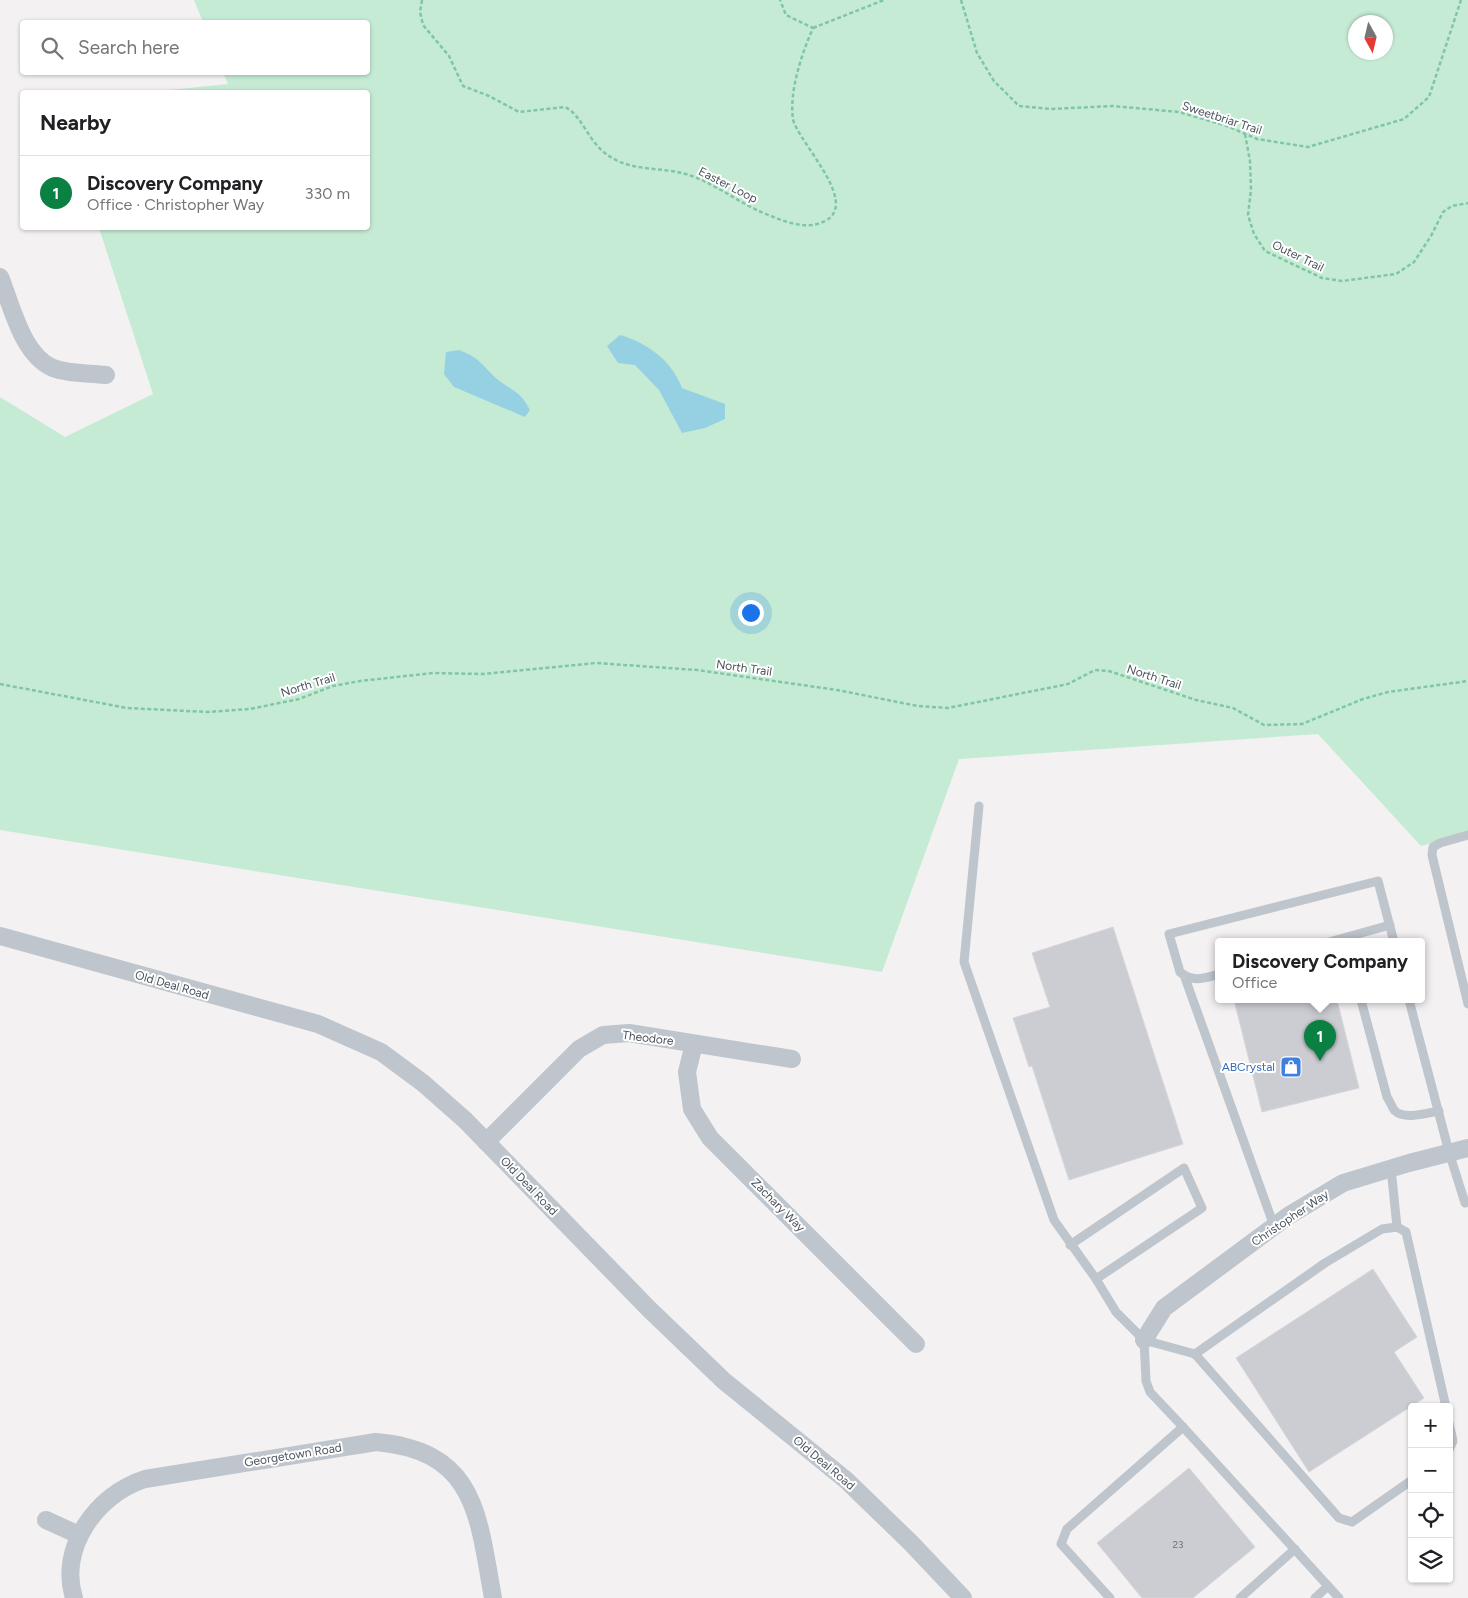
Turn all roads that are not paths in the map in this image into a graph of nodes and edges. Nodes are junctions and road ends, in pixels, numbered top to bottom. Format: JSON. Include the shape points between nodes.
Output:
{"nodes":[{"id":1,"x":0,"y":277,"type":"edge"},
{"id":2,"x":106,"y":375,"type":"dead end"},
{"id":3,"x":979,"y":806,"type":"dead end"},
{"id":4,"x":1468,"y":835,"type":"edge"},
{"id":5,"x":1390,"y":925,"type":"junction"},
{"id":6,"x":0,"y":936,"type":"edge"},
{"id":7,"x":1351,"y":938,"type":"edge"},
{"id":8,"x":1393,"y":938,"type":"edge"},
{"id":9,"x":1184,"y":975,"type":"junction"},
{"id":10,"x":1215,"y":975,"type":"edge"},
{"id":11,"x":1362,"y":1003,"type":"edge"},
{"id":12,"x":1411,"y":1003,"type":"edge"},
{"id":13,"x":1468,"y":1004,"type":"edge"},
{"id":14,"x":694,"y":1044,"type":"junction"},
{"id":15,"x":792,"y":1059,"type":"dead end"},
{"id":16,"x":1438,"y":1111,"type":"junction"},
{"id":17,"x":486,"y":1142,"type":"junction"},
{"id":18,"x":1468,"y":1148,"type":"edge"},
{"id":19,"x":1449,"y":1152,"type":"junction"},
{"id":20,"x":1391,"y":1168,"type":"junction"},
{"id":21,"x":1468,"y":1202,"type":"edge"},
{"id":22,"x":1274,"y":1226,"type":"junction"},
{"id":23,"x":1397,"y":1227,"type":"junction"},
{"id":24,"x":1070,"y":1245,"type":"junction"},
{"id":25,"x":1096,"y":1279,"type":"junction"},
{"id":26,"x":1144,"y":1340,"type":"junction"},
{"id":27,"x":916,"y":1344,"type":"dead end"},
{"id":28,"x":1194,"y":1354,"type":"junction"},
{"id":29,"x":1445,"y":1403,"type":"edge"},
{"id":30,"x":1183,"y":1428,"type":"junction"},
{"id":31,"x":1408,"y":1483,"type":"edge"},
{"id":32,"x":46,"y":1520,"type":"dead end"},
{"id":33,"x":79,"y":1535,"type":"junction"},
{"id":34,"x":1295,"y":1549,"type":"junction"},
{"id":35,"x":1328,"y":1586,"type":"junction"},
{"id":36,"x":74,"y":1598,"type":"edge"},
{"id":37,"x":493,"y":1598,"type":"edge"},
{"id":38,"x":963,"y":1598,"type":"edge"},
{"id":39,"x":1110,"y":1598,"type":"edge"},
{"id":40,"x":1240,"y":1598,"type":"edge"},
{"id":41,"x":1314,"y":1598,"type":"edge"},
{"id":42,"x":1339,"y":1598,"type":"edge"}],
"edges":[{"from":1,"to":2,"type":"street","via":[[25,340],[41,361],[63,370]]},
{"from":3,"to":24,"type":"lane","via":[[964,962],[1054,1220]]},
{"from":4,"to":13,"type":"lane","via":[[1440,843],[1433,847],[1432,855]]},
{"from":5,"to":7,"type":"lane"},
{"from":5,"to":8,"type":"lane"},
{"from":5,"to":9,"type":"lane","via":[[1378,881],[1169,934],[1180,972]]},
{"from":6,"to":17,"type":"street","name":"Old Deal Road","via":[[318,1024],[351,1037],[381,1052],[423,1084]]},
{"from":9,"to":10,"type":"lane","via":[[1196,980]]},
{"from":9,"to":22,"type":"lane"},
{"from":11,"to":16,"type":"lane","via":[[1387,1097],[1396,1111],[1404,1115]]},
{"from":12,"to":16,"type":"lane"},
{"from":14,"to":15,"type":"street","name":"Theodore"},
{"from":14,"to":17,"type":"street","name":"Theodore","via":[[629,1033],[603,1035],[579,1049]]},
{"from":14,"to":27,"type":"street","name":"Zachary Way","via":[[687,1072],[692,1110],[710,1138]]},
{"from":16,"to":19,"type":"lane"},
{"from":17,"to":38,"type":"street","name":"Old Deal Road","via":[[649,1309],[717,1374],[846,1480]]},
{"from":18,"to":19,"type":"street","name":"Christopher Way"},
{"from":19,"to":20,"type":"street","name":"Christopher Way"},
{"from":19,"to":21,"type":"lane","via":[[1465,1203]]},
{"from":20,"to":22,"type":"street","name":"Christopher Way","via":[[1343,1183]]},
{"from":20,"to":23,"type":"lane"},
{"from":22,"to":26,"type":"street","name":"Christopher Way","via":[[1164,1308]]},
{"from":23,"to":28,"type":"lane","via":[[1382,1229],[1325,1263]]},
{"from":23,"to":29,"type":"lane","via":[[1406,1232]]},
{"from":24,"to":25,"type":"lane"},
{"from":24,"to":25,"type":"lane","via":[[1184,1168],[1202,1208]]},
{"from":25,"to":26,"type":"lane","via":[[1116,1312]]},
{"from":26,"to":28,"type":"lane"},
{"from":26,"to":30,"type":"lane","via":[[1146,1381],[1150,1392]]},
{"from":28,"to":31,"type":"lane","via":[[1340,1518],[1352,1522]]},
{"from":30,"to":34,"type":"lane"},
{"from":30,"to":39,"type":"lane","via":[[1067,1529],[1063,1538],[1061,1544]]},
{"from":32,"to":33,"type":"street"},
{"from":33,"to":36,"type":"street","name":"Georgetown Road","via":[[70,1573]]},
{"from":33,"to":37,"type":"street","name":"Georgetown Road","via":[[111,1497],[145,1479],[363,1443],[397,1444],[420,1450],[440,1461],[462,1484],[477,1512]]},
{"from":34,"to":35,"type":"lane"},
{"from":34,"to":40,"type":"lane"},
{"from":35,"to":41,"type":"lane"},
{"from":35,"to":42,"type":"lane"}]}
